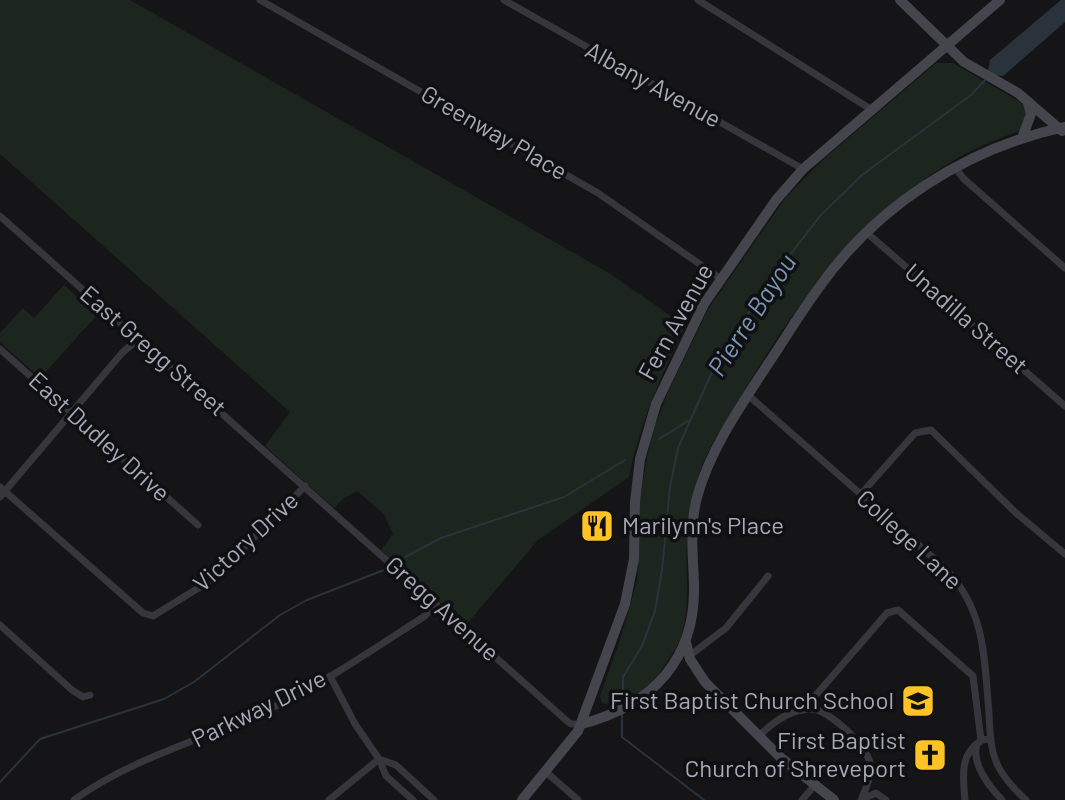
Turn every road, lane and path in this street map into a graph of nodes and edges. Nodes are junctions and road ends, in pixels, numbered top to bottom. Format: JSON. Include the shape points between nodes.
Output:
{"nodes":[{"id":1,"x":260,"y":0,"type":"edge"},
{"id":2,"x":503,"y":0,"type":"edge"},
{"id":3,"x":698,"y":0,"type":"edge"},
{"id":4,"x":900,"y":0,"type":"edge"},
{"id":5,"x":1000,"y":0,"type":"edge"},
{"id":6,"x":947,"y":47,"type":"junction"},
{"id":7,"x":1022,"y":96,"type":"junction"},
{"id":8,"x":872,"y":110,"type":"junction"},
{"id":9,"x":1063,"y":130,"type":"edge"},
{"id":10,"x":1023,"y":138,"type":"junction"},
{"id":11,"x":955,"y":168,"type":"junction"},
{"id":12,"x":803,"y":169,"type":"junction"},
{"id":13,"x":0,"y":216,"type":"edge"},
{"id":14,"x":866,"y":232,"type":"junction"},
{"id":15,"x":1065,"y":268,"type":"edge"},
{"id":16,"x":721,"y":279,"type":"junction"},
{"id":17,"x":138,"y":339,"type":"junction"},
{"id":18,"x":0,"y":349,"type":"edge"},
{"id":19,"x":748,"y":395,"type":"junction"},
{"id":20,"x":1065,"y":406,"type":"edge"},
{"id":21,"x":72,"y":413,"type":"junction"},
{"id":22,"x":305,"y":486,"type":"junction"},
{"id":23,"x":2,"y":492,"type":"edge"},
{"id":24,"x":861,"y":494,"type":"junction"},
{"id":25,"x":198,"y":525,"type":"dead end"},
{"id":26,"x":1065,"y":554,"type":"edge"},
{"id":27,"x":768,"y":576,"type":"dead end"},
{"id":28,"x":436,"y":604,"type":"junction"},
{"id":29,"x":0,"y":625,"type":"edge"},
{"id":30,"x":685,"y":641,"type":"junction"},
{"id":31,"x":689,"y":656,"type":"junction"},
{"id":32,"x":330,"y":676,"type":"junction"},
{"id":33,"x":90,"y":695,"type":"dead end"},
{"id":34,"x":803,"y":710,"type":"junction"},
{"id":35,"x":582,"y":724,"type":"junction"},
{"id":36,"x":759,"y":736,"type":"junction"},
{"id":37,"x":991,"y":739,"type":"junction"},
{"id":38,"x":979,"y":741,"type":"junction"},
{"id":39,"x":379,"y":759,"type":"junction"},
{"id":40,"x":546,"y":772,"type":"junction"},
{"id":41,"x":870,"y":772,"type":"junction"},
{"id":42,"x":814,"y":786,"type":"junction"},
{"id":43,"x":876,"y":793,"type":"junction"},
{"id":44,"x":74,"y":800,"type":"edge"},
{"id":45,"x":329,"y":800,"type":"edge"},
{"id":46,"x":413,"y":800,"type":"edge"},
{"id":47,"x":434,"y":800,"type":"edge"},
{"id":48,"x":522,"y":800,"type":"edge"},
{"id":49,"x":578,"y":800,"type":"edge"},
{"id":50,"x":802,"y":800,"type":"edge"},
{"id":51,"x":834,"y":800,"type":"edge"},
{"id":52,"x":861,"y":800,"type":"edge"},
{"id":53,"x":886,"y":800,"type":"edge"},
{"id":54,"x":965,"y":800,"type":"edge"},
{"id":55,"x":1002,"y":800,"type":"edge"},
{"id":56,"x":1026,"y":800,"type":"edge"}],
"edges":[{"from":1,"to":16,"type":"street","name":"Greenway Place","via":[[598,193]]},
{"from":2,"to":12,"type":"street","name":"Albany Avenue"},
{"from":3,"to":8,"type":"street"},
{"from":4,"to":6,"type":"street"},
{"from":5,"to":6,"type":"street","name":"Fern Avenue"},
{"from":6,"to":7,"type":"street","via":[[969,66]]},
{"from":6,"to":8,"type":"street","name":"Fern Avenue"},
{"from":7,"to":9,"type":"street"},
{"from":7,"to":10,"type":"street","via":[[1031,114]]},
{"from":8,"to":12,"type":"street","name":"Fern Avenue"},
{"from":9,"to":10,"type":"street"},
{"from":10,"to":11,"type":"street"},
{"from":11,"to":14,"type":"street","via":[[926,184]]},
{"from":11,"to":15,"type":"street"},
{"from":12,"to":16,"type":"street","name":"Fern Avenue"},
{"from":13,"to":17,"type":"street","name":"East Gregg Street"},
{"from":14,"to":19,"type":"street","via":[[818,288]]},
{"from":14,"to":20,"type":"street","name":"Unadilla Street"},
{"from":16,"to":35,"type":"street","name":"Fern Avenue","via":[[693,324],[647,430],[636,487],[631,582]]},
{"from":17,"to":21,"type":"street"},
{"from":17,"to":22,"type":"street","name":"East Gregg Street"},
{"from":18,"to":21,"type":"street","name":"East Dudley Drive"},
{"from":19,"to":24,"type":"street","name":"College Lane"},
{"from":19,"to":30,"type":"street","via":[[697,496],[692,529],[694,592]]},
{"from":21,"to":23,"type":"street"},
{"from":21,"to":25,"type":"street","name":"East Dudley Drive"},
{"from":22,"to":23,"type":"street","name":"Victory Drive","via":[[207,584],[149,616]]},
{"from":22,"to":28,"type":"street","name":"Gregg Avenue"},
{"from":24,"to":26,"type":"street","via":[[915,433],[931,430]]},
{"from":24,"to":37,"type":"street","name":"College Lane","via":[[947,570],[968,597],[983,647]]},
{"from":27,"to":31,"type":"street","via":[[726,628]]},
{"from":28,"to":32,"type":"street","name":"Parkway Drive","via":[[425,616]]},
{"from":28,"to":35,"type":"street","name":"Gregg Avenue","via":[[567,721]]},
{"from":29,"to":33,"type":"street","via":[[72,691]]},
{"from":30,"to":31,"type":"street"},
{"from":30,"to":35,"type":"street","via":[[668,675],[654,688],[626,706]]},
{"from":31,"to":36,"type":"street","via":[[705,682]]},
{"from":32,"to":39,"type":"street"},
{"from":32,"to":44,"type":"street","name":"Parkway Drive","via":[[282,703],[108,777]]},
{"from":34,"to":36,"type":"street","via":[[785,716]]},
{"from":34,"to":38,"type":"street","via":[[893,609],[973,676]]},
{"from":34,"to":41,"type":"street","via":[[815,709],[849,733],[865,750]]},
{"from":35,"to":40,"type":"street","name":"Fern Avenue"},
{"from":36,"to":42,"type":"street"},
{"from":37,"to":38,"type":"street"},
{"from":37,"to":56,"type":"street","name":"College Lane","via":[[998,765]]},
{"from":38,"to":54,"type":"street","via":[[965,758]]},
{"from":38,"to":55,"type":"street","via":[[975,755],[986,782]]},
{"from":39,"to":45,"type":"street"},
{"from":39,"to":46,"type":"street","via":[[386,776]]},
{"from":39,"to":47,"type":"street","via":[[396,765]]},
{"from":40,"to":48,"type":"street","name":"Fern Avenue"},
{"from":40,"to":49,"type":"street"},
{"from":41,"to":43,"type":"street"},
{"from":41,"to":52,"type":"street"},
{"from":42,"to":50,"type":"street"},
{"from":42,"to":51,"type":"street"},
{"from":43,"to":52,"type":"street"},
{"from":43,"to":53,"type":"street"}]}
